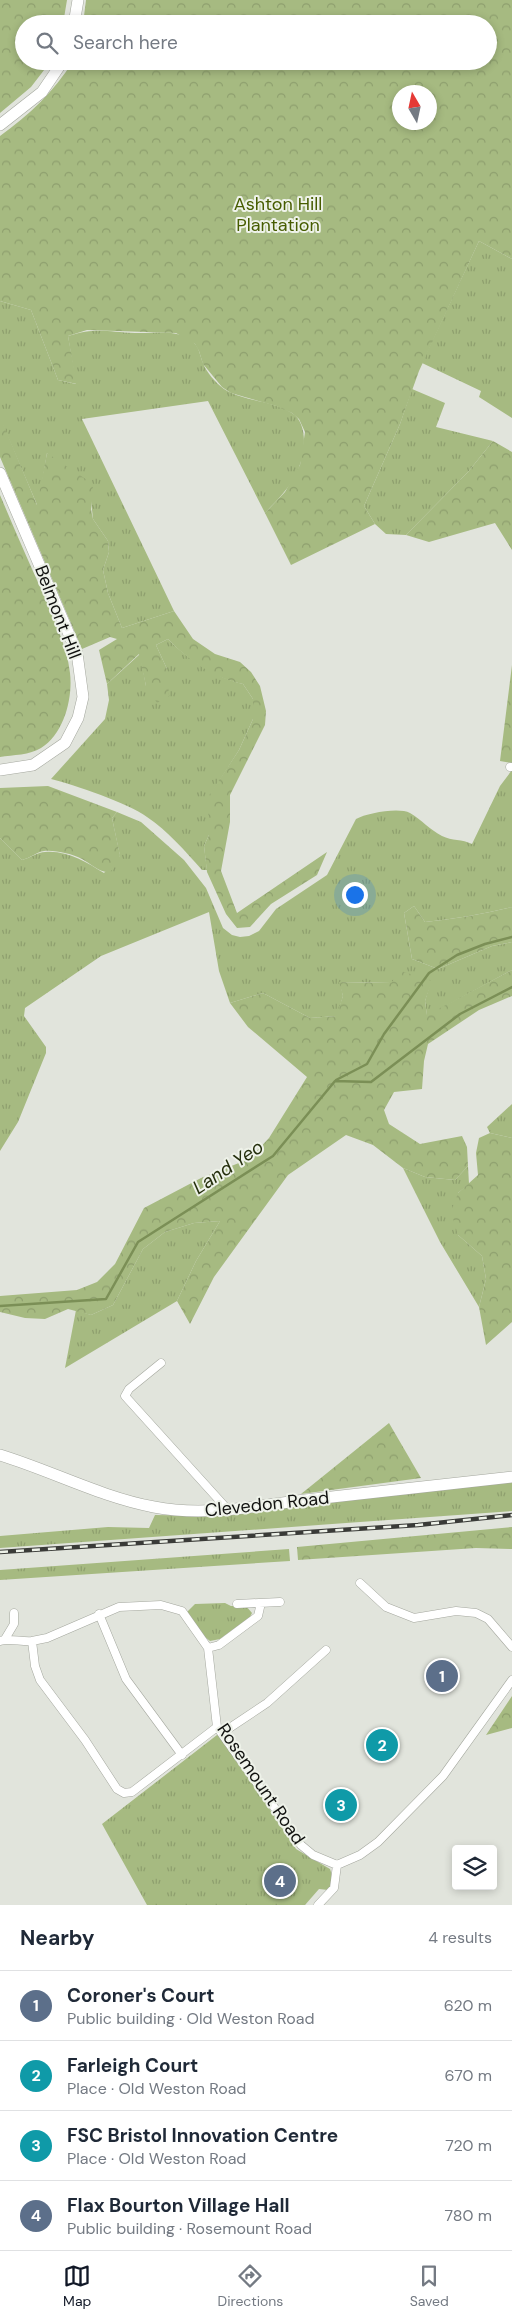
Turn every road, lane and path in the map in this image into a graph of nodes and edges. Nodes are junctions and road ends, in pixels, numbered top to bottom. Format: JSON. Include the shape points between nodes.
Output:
{"nodes":[{"id":1,"x":78,"y":0,"type":"edge"},
{"id":2,"x":76,"y":15,"type":"edge"},
{"id":3,"x":57,"y":70,"type":"edge"},
{"id":4,"x":0,"y":126,"type":"edge"},
{"id":5,"x":0,"y":473,"type":"edge"},
{"id":6,"x":0,"y":770,"type":"edge"},
{"id":7,"x":161,"y":1362,"type":"dead end"},
{"id":8,"x":0,"y":1455,"type":"edge"},
{"id":9,"x":512,"y":1477,"type":"edge"},
{"id":10,"x":229,"y":1511,"type":"junction"},
{"id":11,"x":360,"y":1583,"type":"dead end"},
{"id":12,"x":280,"y":1602,"type":"dead end"},
{"id":13,"x":261,"y":1603,"type":"junction"},
{"id":14,"x":237,"y":1604,"type":"dead end"},
{"id":15,"x":14,"y":1613,"type":"dead end"},
{"id":16,"x":99,"y":1614,"type":"junction"},
{"id":17,"x":3,"y":1640,"type":"edge"},
{"id":18,"x":32,"y":1641,"type":"junction"},
{"id":19,"x":512,"y":1646,"type":"edge"},
{"id":20,"x":208,"y":1648,"type":"junction"},
{"id":21,"x":326,"y":1650,"type":"dead end"},
{"id":22,"x":512,"y":1680,"type":"edge"},
{"id":23,"x":220,"y":1730,"type":"junction"},
{"id":24,"x":182,"y":1755,"type":"junction"},
{"id":25,"x":337,"y":1866,"type":"junction"},
{"id":26,"x":318,"y":1905,"type":"edge"}],
"edges":[{"from":1,"to":2,"type":"main road"},
{"from":3,"to":4,"type":"main road","via":[[42,92]]},
{"from":5,"to":6,"type":"main road","name":"Belmont Hill","via":[[77,653],[84,697],[65,743],[33,765]]},
{"from":7,"to":10,"type":"street","via":[[124,1396]]},
{"from":8,"to":10,"type":"main road","name":"Clevedon Road","via":[[108,1496],[185,1512]]},
{"from":9,"to":10,"type":"main road","name":"Clevedon Road"},
{"from":11,"to":19,"type":"street","via":[[386,1607],[414,1618],[456,1612],[476,1613],[488,1619]]},
{"from":12,"to":13,"type":"street"},
{"from":13,"to":14,"type":"street"},
{"from":13,"to":20,"type":"street","via":[[258,1616],[219,1645]]},
{"from":15,"to":17,"type":"street","name":"Rosemount Road","via":[[14,1624]]},
{"from":16,"to":18,"type":"street","name":"Rosemount Road","via":[[47,1638]]},
{"from":16,"to":20,"type":"street","name":"Rosemount Road","via":[[119,1607],[173,1607],[182,1611]]},
{"from":16,"to":24,"type":"street","via":[[126,1679]]},
{"from":17,"to":18,"type":"street","name":"Rosemount Road"},
{"from":18,"to":24,"type":"street","name":"Rosemount Road","via":[[40,1680],[85,1740],[116,1789],[132,1792]]},
{"from":20,"to":23,"type":"street","name":"Rosemount Road"},
{"from":21,"to":23,"type":"street","name":"Rosemount Road","via":[[266,1703]]},
{"from":22,"to":25,"type":"street","via":[[443,1776],[378,1842]]},
{"from":23,"to":24,"type":"street","name":"Rosemount Road"},
{"from":23,"to":25,"type":"street","name":"Rosemount Road","via":[[301,1845],[313,1855]]},
{"from":25,"to":26,"type":"street","via":[[334,1888]]}]}
